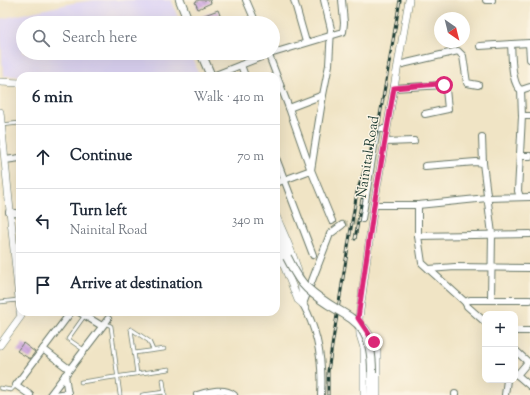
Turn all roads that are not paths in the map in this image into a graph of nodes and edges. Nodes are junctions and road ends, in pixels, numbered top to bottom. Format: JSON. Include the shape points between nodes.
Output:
{"nodes":[{"id":1,"x":180,"y":0,"type":"edge"},
{"id":2,"x":246,"y":0,"type":"edge"},
{"id":3,"x":294,"y":0,"type":"edge"},
{"id":4,"x":324,"y":0,"type":"edge"},
{"id":5,"x":342,"y":0,"type":"edge"},
{"id":6,"x":409,"y":0,"type":"edge"},
{"id":7,"x":486,"y":0,"type":"edge"},
{"id":8,"x":492,"y":0,"type":"edge"},
{"id":9,"x":186,"y":16,"type":"edge"},
{"id":10,"x":253,"y":16,"type":"edge"},
{"id":11,"x":330,"y":36,"type":"junction"},
{"id":12,"x":306,"y":42,"type":"junction"},
{"id":13,"x":511,"y":44,"type":"junction"},
{"id":14,"x":480,"y":46,"type":"dead end"},
{"id":15,"x":280,"y":50,"type":"edge"},
{"id":16,"x":204,"y":60,"type":"edge"},
{"id":17,"x":253,"y":60,"type":"edge"},
{"id":18,"x":272,"y":60,"type":"edge"},
{"id":19,"x":530,"y":60,"type":"edge"},
{"id":20,"x":241,"y":65,"type":"junction"},
{"id":21,"x":398,"y":65,"type":"junction"},
{"id":22,"x":210,"y":72,"type":"edge"},
{"id":23,"x":223,"y":72,"type":"edge"},
{"id":24,"x":244,"y":72,"type":"edge"},
{"id":25,"x":277,"y":72,"type":"edge"},
{"id":26,"x":0,"y":82,"type":"edge"},
{"id":27,"x":280,"y":82,"type":"edge"},
{"id":28,"x":16,"y":83,"type":"edge"},
{"id":29,"x":478,"y":85,"type":"dead end"},
{"id":30,"x":394,"y":88,"type":"junction"},
{"id":31,"x":530,"y":88,"type":"edge"},
{"id":32,"x":521,"y":90,"type":"junction"},
{"id":33,"x":323,"y":95,"type":"junction"},
{"id":34,"x":289,"y":108,"type":"junction"},
{"id":35,"x":0,"y":112,"type":"edge"},
{"id":36,"x":425,"y":114,"type":"dead end"},
{"id":37,"x":522,"y":116,"type":"junction"},
{"id":38,"x":530,"y":116,"type":"edge"},
{"id":39,"x":16,"y":123,"type":"edge"},
{"id":40,"x":1,"y":125,"type":"edge"},
{"id":41,"x":387,"y":129,"type":"junction"},
{"id":42,"x":482,"y":137,"type":"dead end"},
{"id":43,"x":414,"y":141,"type":"dead end"},
{"id":44,"x":385,"y":142,"type":"junction"},
{"id":45,"x":520,"y":156,"type":"junction"},
{"id":46,"x":530,"y":156,"type":"edge"},
{"id":47,"x":16,"y":159,"type":"edge"},
{"id":48,"x":5,"y":160,"type":"junction"},
{"id":49,"x":483,"y":163,"type":"junction"},
{"id":50,"x":425,"y":166,"type":"dead end"},
{"id":51,"x":280,"y":169,"type":"edge"},
{"id":52,"x":311,"y":170,"type":"junction"},
{"id":53,"x":284,"y":180,"type":"junction"},
{"id":54,"x":280,"y":182,"type":"edge"},
{"id":55,"x":520,"y":197,"type":"junction"},
{"id":56,"x":530,"y":197,"type":"edge"},
{"id":57,"x":487,"y":198,"type":"junction"},
{"id":58,"x":374,"y":205,"type":"junction"},
{"id":59,"x":418,"y":205,"type":"junction"},
{"id":60,"x":9,"y":212,"type":"junction"},
{"id":61,"x":16,"y":213,"type":"edge"},
{"id":62,"x":362,"y":219,"type":"dead end"},
{"id":63,"x":332,"y":221,"type":"dead end"},
{"id":64,"x":342,"y":224,"type":"tunnel mouth"},
{"id":65,"x":280,"y":226,"type":"edge"},
{"id":66,"x":492,"y":234,"type":"junction"},
{"id":67,"x":530,"y":234,"type":"edge"},
{"id":68,"x":418,"y":236,"type":"junction"},
{"id":69,"x":280,"y":239,"type":"edge"},
{"id":70,"x":313,"y":255,"type":"dead end"},
{"id":71,"x":280,"y":256,"type":"edge"},
{"id":72,"x":492,"y":267,"type":"junction"},
{"id":73,"x":530,"y":268,"type":"edge"},
{"id":74,"x":429,"y":269,"type":"junction"},
{"id":75,"x":16,"y":273,"type":"edge"},
{"id":76,"x":16,"y":299,"type":"edge"},
{"id":77,"x":491,"y":299,"type":"junction"},
{"id":78,"x":530,"y":300,"type":"edge"},
{"id":79,"x":0,"y":302,"type":"edge"},
{"id":80,"x":465,"y":302,"type":"junction"},
{"id":81,"x":303,"y":304,"type":"junction"},
{"id":82,"x":21,"y":316,"type":"edge"},
{"id":83,"x":68,"y":316,"type":"edge"},
{"id":84,"x":81,"y":316,"type":"edge"},
{"id":85,"x":87,"y":316,"type":"edge"},
{"id":86,"x":358,"y":318,"type":"junction"},
{"id":87,"x":482,"y":319,"type":"edge"},
{"id":88,"x":105,"y":323,"type":"junction"},
{"id":89,"x":518,"y":331,"type":"edge"},
{"id":90,"x":530,"y":331,"type":"edge"},
{"id":91,"x":368,"y":333,"type":"junction"},
{"id":92,"x":360,"y":335,"type":"junction"},
{"id":93,"x":0,"y":345,"type":"edge"},
{"id":94,"x":43,"y":349,"type":"junction"},
{"id":95,"x":164,"y":349,"type":"dead end"},
{"id":96,"x":84,"y":350,"type":"junction"},
{"id":97,"x":154,"y":350,"type":"junction"},
{"id":98,"x":134,"y":353,"type":"junction"},
{"id":99,"x":518,"y":353,"type":"edge"},
{"id":100,"x":529,"y":362,"type":"edge"},
{"id":101,"x":70,"y":369,"type":"junction"},
{"id":102,"x":169,"y":369,"type":"dead end"},
{"id":103,"x":518,"y":372,"type":"edge"},
{"id":104,"x":137,"y":374,"type":"junction"},
{"id":105,"x":65,"y":375,"type":"junction"},
{"id":106,"x":518,"y":376,"type":"edge"},
{"id":107,"x":117,"y":377,"type":"junction"},
{"id":108,"x":163,"y":380,"type":"dead end"},
{"id":109,"x":80,"y":382,"type":"dead end"},
{"id":110,"x":506,"y":383,"type":"edge"},
{"id":111,"x":16,"y":385,"type":"junction"},
{"id":112,"x":530,"y":386,"type":"edge"},
{"id":113,"x":0,"y":388,"type":"edge"},
{"id":114,"x":165,"y":393,"type":"edge"},
{"id":115,"x":68,"y":394,"type":"edge"},
{"id":116,"x":30,"y":395,"type":"edge"},
{"id":117,"x":50,"y":395,"type":"edge"},
{"id":118,"x":54,"y":395,"type":"edge"},
{"id":119,"x":120,"y":395,"type":"edge"},
{"id":120,"x":142,"y":395,"type":"edge"},
{"id":121,"x":197,"y":395,"type":"edge"},
{"id":122,"x":234,"y":395,"type":"edge"},
{"id":123,"x":321,"y":395,"type":"edge"},
{"id":124,"x":364,"y":395,"type":"edge"},
{"id":125,"x":371,"y":395,"type":"edge"},
{"id":126,"x":377,"y":395,"type":"edge"},
{"id":127,"x":505,"y":395,"type":"edge"}],
"edges":[{"from":1,"to":9,"type":"main road"},
{"from":2,"to":10,"type":"street"},
{"from":3,"to":12,"type":"street"},
{"from":4,"to":11,"type":"street","via":[[331,29]]},
{"from":5,"to":11,"type":"street","via":[[344,31]]},
{"from":6,"to":21,"type":"street","name":"Nainital Road"},
{"from":7,"to":8,"type":"street"},
{"from":11,"to":12,"type":"street"},
{"from":11,"to":33,"type":"street","via":[[329,65]]},
{"from":12,"to":15,"type":"street"},
{"from":13,"to":14,"type":"street"},
{"from":13,"to":19,"type":"street","via":[[529,43]]},
{"from":13,"to":32,"type":"street","via":[[514,81]]},
{"from":16,"to":22,"type":"main road"},
{"from":17,"to":20,"type":"street"},
{"from":18,"to":25,"type":"street"},
{"from":20,"to":23,"type":"street"},
{"from":20,"to":24,"type":"street"},
{"from":21,"to":29,"type":"street","via":[[458,51],[463,56],[467,82]]},
{"from":21,"to":30,"type":"street","name":"Nainital Road"},
{"from":26,"to":28,"type":"street"},
{"from":27,"to":34,"type":"street"},
{"from":30,"to":36,"type":"street","via":[[444,85],[448,109]]},
{"from":30,"to":41,"type":"street","name":"Nainital Road"},
{"from":31,"to":32,"type":"street"},
{"from":32,"to":37,"type":"street"},
{"from":33,"to":34,"type":"street"},
{"from":33,"to":52,"type":"street"},
{"from":34,"to":52,"type":"street"},
{"from":35,"to":40,"type":"street"},
{"from":37,"to":38,"type":"street"},
{"from":37,"to":45,"type":"street"},
{"from":39,"to":40,"type":"lane"},
{"from":40,"to":48,"type":"street"},
{"from":41,"to":44,"type":"street","name":"Nainital Road"},
{"from":41,"to":62,"type":"street","via":[[377,129]]},
{"from":42,"to":49,"type":"street"},
{"from":43,"to":44,"type":"street"},
{"from":44,"to":58,"type":"street","name":"Nainital Road"},
{"from":45,"to":46,"type":"street"},
{"from":45,"to":55,"type":"street"},
{"from":47,"to":48,"type":"street"},
{"from":48,"to":60,"type":"street"},
{"from":49,"to":50,"type":"street"},
{"from":49,"to":57,"type":"street"},
{"from":51,"to":53,"type":"street"},
{"from":52,"to":53,"type":"street"},
{"from":52,"to":63,"type":"street"},
{"from":53,"to":54,"type":"street"},
{"from":53,"to":70,"type":"street"},
{"from":55,"to":56,"type":"street"},
{"from":55,"to":57,"type":"street"},
{"from":57,"to":59,"type":"street"},
{"from":57,"to":66,"type":"street"},
{"from":58,"to":59,"type":"street"},
{"from":58,"to":86,"type":"street","name":"Nainital Road"},
{"from":59,"to":68,"type":"street"},
{"from":60,"to":61,"type":"street"},
{"from":60,"to":75,"type":"street"},
{"from":64,"to":81,"type":"street","via":[[330,234]]},
{"from":65,"to":81,"type":"street","via":[[299,273]]},
{"from":66,"to":67,"type":"street"},
{"from":66,"to":68,"type":"street"},
{"from":66,"to":72,"type":"street"},
{"from":68,"to":74,"type":"street","via":[[422,263]]},
{"from":69,"to":125,"type":"main road","bridge":true,"via":[[296,275],[307,288],[353,320],[366,333],[370,346]]},
{"from":71,"to":81,"type":"street","via":[[298,300]]},
{"from":72,"to":73,"type":"street"},
{"from":72,"to":74,"type":"street"},
{"from":72,"to":77,"type":"street"},
{"from":74,"to":80,"type":"street"},
{"from":76,"to":79,"type":"lane"},
{"from":77,"to":78,"type":"street"},
{"from":77,"to":80,"type":"street"},
{"from":80,"to":87,"type":"street"},
{"from":81,"to":123,"type":"street","via":[[312,323],[316,340],[322,383]]},
{"from":82,"to":93,"type":"street"},
{"from":83,"to":94,"type":"street"},
{"from":84,"to":96,"type":"lane","via":[[68,339]]},
{"from":85,"to":88,"type":"street"},
{"from":86,"to":91,"type":"street"},
{"from":86,"to":92,"type":"street","name":"Nainital Road"},
{"from":88,"to":96,"type":"street"},
{"from":88,"to":107,"type":"lane","via":[[111,326]]},
{"from":89,"to":90,"type":"street"},
{"from":91,"to":92,"type":"street"},
{"from":91,"to":126,"type":"street","via":[[377,351]]},
{"from":92,"to":124,"type":"street","name":"Nainital Road","via":[[365,353]]},
{"from":94,"to":101,"type":"street"},
{"from":94,"to":111,"type":"street"},
{"from":95,"to":97,"type":"lane"},
{"from":96,"to":101,"type":"street"},
{"from":97,"to":98,"type":"lane"},
{"from":97,"to":98,"type":"lane","via":[[149,341],[131,330]]},
{"from":98,"to":104,"type":"lane"},
{"from":99,"to":100,"type":"street"},
{"from":100,"to":103,"type":"street"},
{"from":101,"to":105,"type":"street"},
{"from":102,"to":104,"type":"lane"},
{"from":104,"to":107,"type":"lane"},
{"from":105,"to":115,"type":"street"},
{"from":105,"to":117,"type":"street"},
{"from":106,"to":112,"type":"street"},
{"from":107,"to":109,"type":"lane"},
{"from":107,"to":119,"type":"lane"},
{"from":108,"to":114,"type":"lane"},
{"from":110,"to":127,"type":"street"},
{"from":111,"to":113,"type":"lane","via":[[11,390]]},
{"from":111,"to":116,"type":"street"},
{"from":114,"to":120,"type":"lane"},
{"from":115,"to":118,"type":"street"},
{"from":121,"to":122,"type":"street","via":[[221,391]]}]}
